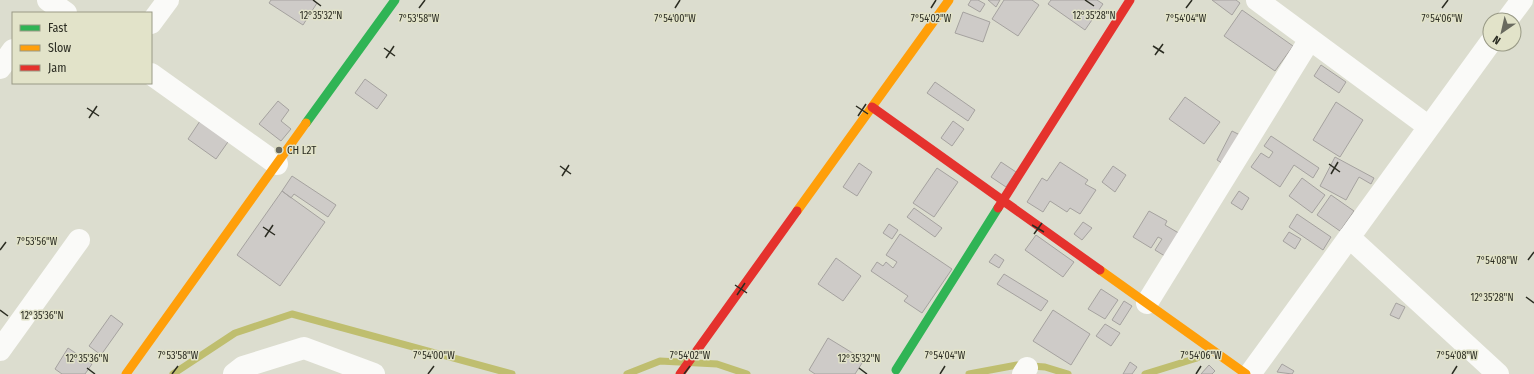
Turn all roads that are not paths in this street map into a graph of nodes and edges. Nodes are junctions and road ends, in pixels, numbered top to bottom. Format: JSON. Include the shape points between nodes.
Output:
{"nodes":[{"id":1,"x":48,"y":0,"type":"edge"},
{"id":2,"x":168,"y":0,"type":"edge"},
{"id":3,"x":395,"y":0,"type":"edge"},
{"id":4,"x":949,"y":0,"type":"edge"},
{"id":5,"x":1130,"y":0,"type":"edge"},
{"id":6,"x":1257,"y":0,"type":"edge"},
{"id":7,"x":1522,"y":0,"type":"edge"},
{"id":8,"x":41,"y":12,"type":"edge"},
{"id":9,"x":65,"y":12,"type":"edge"},
{"id":10,"x":1513,"y":12,"type":"edge"},
{"id":11,"x":152,"y":22,"type":"edge"},
{"id":12,"x":1310,"y":39,"type":"junction"},
{"id":13,"x":12,"y":51,"type":"edge"},
{"id":14,"x":1483,"y":52,"type":"edge"},
{"id":15,"x":0,"y":68,"type":"edge"},
{"id":16,"x":152,"y":75,"type":"edge"},
{"id":17,"x":872,"y":107,"type":"junction"},
{"id":18,"x":1429,"y":127,"type":"junction"},
{"id":19,"x":277,"y":164,"type":"junction"},
{"id":20,"x":1003,"y":200,"type":"junction"},
{"id":21,"x":1349,"y":237,"type":"junction"},
{"id":22,"x":79,"y":240,"type":"dead end"},
{"id":23,"x":1147,"y":303,"type":"junction"},
{"id":24,"x":0,"y":350,"type":"edge"},
{"id":25,"x":896,"y":370,"type":"dead end"},
{"id":26,"x":126,"y":374,"type":"edge"},
{"id":27,"x":234,"y":374,"type":"edge"},
{"id":28,"x":374,"y":374,"type":"edge"},
{"id":29,"x":680,"y":374,"type":"edge"},
{"id":30,"x":1246,"y":374,"type":"edge"},
{"id":31,"x":1250,"y":374,"type":"edge"},
{"id":32,"x":1498,"y":374,"type":"edge"}],
"edges":[{"from":1,"to":8,"type":"street"},
{"from":1,"to":9,"type":"street"},
{"from":2,"to":11,"type":"street"},
{"from":3,"to":19,"type":"street"},
{"from":4,"to":17,"type":"street"},
{"from":5,"to":20,"type":"street"},
{"from":6,"to":12,"type":"street"},
{"from":7,"to":10,"type":"street"},
{"from":12,"to":18,"type":"street"},
{"from":12,"to":23,"type":"street"},
{"from":13,"to":15,"type":"street"},
{"from":14,"to":18,"type":"street"},
{"from":16,"to":19,"type":"street"},
{"from":17,"to":20,"type":"street"},
{"from":17,"to":29,"type":"street"},
{"from":18,"to":21,"type":"street"},
{"from":19,"to":26,"type":"street"},
{"from":20,"to":23,"type":"street"},
{"from":20,"to":25,"type":"street"},
{"from":21,"to":31,"type":"street"},
{"from":21,"to":32,"type":"street"},
{"from":22,"to":24,"type":"street"},
{"from":23,"to":30,"type":"street"},
{"from":27,"to":28,"type":"street","via":[[243,367],[304,348]]}]}
